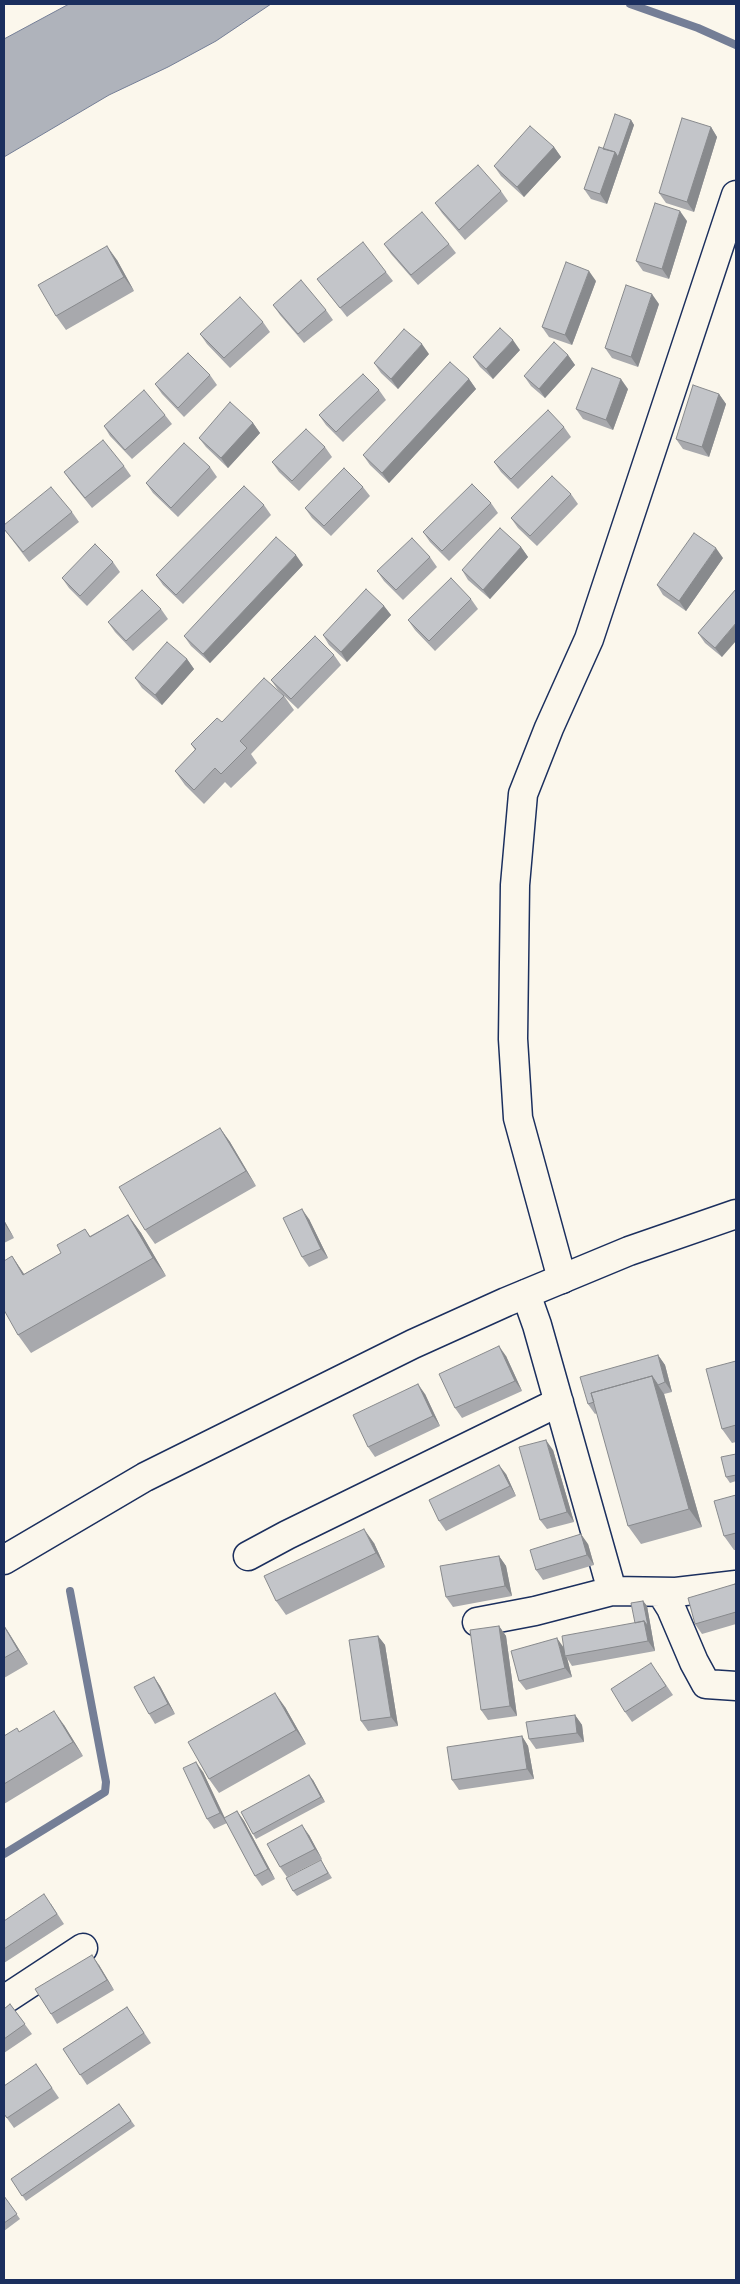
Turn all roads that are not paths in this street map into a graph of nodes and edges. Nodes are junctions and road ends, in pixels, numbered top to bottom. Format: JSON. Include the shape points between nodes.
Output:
{"nodes":[{"id":1,"x":736,"y":195,"type":"edge"},
{"id":2,"x":736,"y":1214,"type":"edge"},
{"id":3,"x":562,"y":1279,"type":"junction"},
{"id":4,"x":526,"y":1294,"type":"junction"},
{"id":5,"x":559,"y":1402,"type":"junction"},
{"id":6,"x":248,"y":1556,"type":"dead end"},
{"id":7,"x":4,"y":1560,"type":"edge"},
{"id":8,"x":736,"y":1585,"type":"edge"},
{"id":9,"x":612,"y":1591,"type":"junction"},
{"id":10,"x":661,"y":1592,"type":"junction"},
{"id":11,"x":477,"y":1622,"type":"dead end"},
{"id":12,"x":736,"y":1686,"type":"edge"},
{"id":13,"x":83,"y":1948,"type":"dead end"},
{"id":14,"x":4,"y":2000,"type":"edge"}],
"edges":[{"from":1,"to":3,"type":"street","via":[[589,639],[523,794],[515,885],[513,1039],[518,1118]]},
{"from":2,"to":3,"type":"street","via":[[629,1251]]},
{"from":3,"to":4,"type":"street"},
{"from":4,"to":5,"type":"street"},
{"from":4,"to":7,"type":"street","via":[[413,1344],[145,1478]]},
{"from":5,"to":6,"type":"street"},
{"from":5,"to":9,"type":"street"},
{"from":8,"to":10,"type":"street"},
{"from":9,"to":10,"type":"street"},
{"from":9,"to":11,"type":"street"},
{"from":10,"to":12,"type":"street","via":[[706,1684]]},
{"from":13,"to":14,"type":"street"}]}
